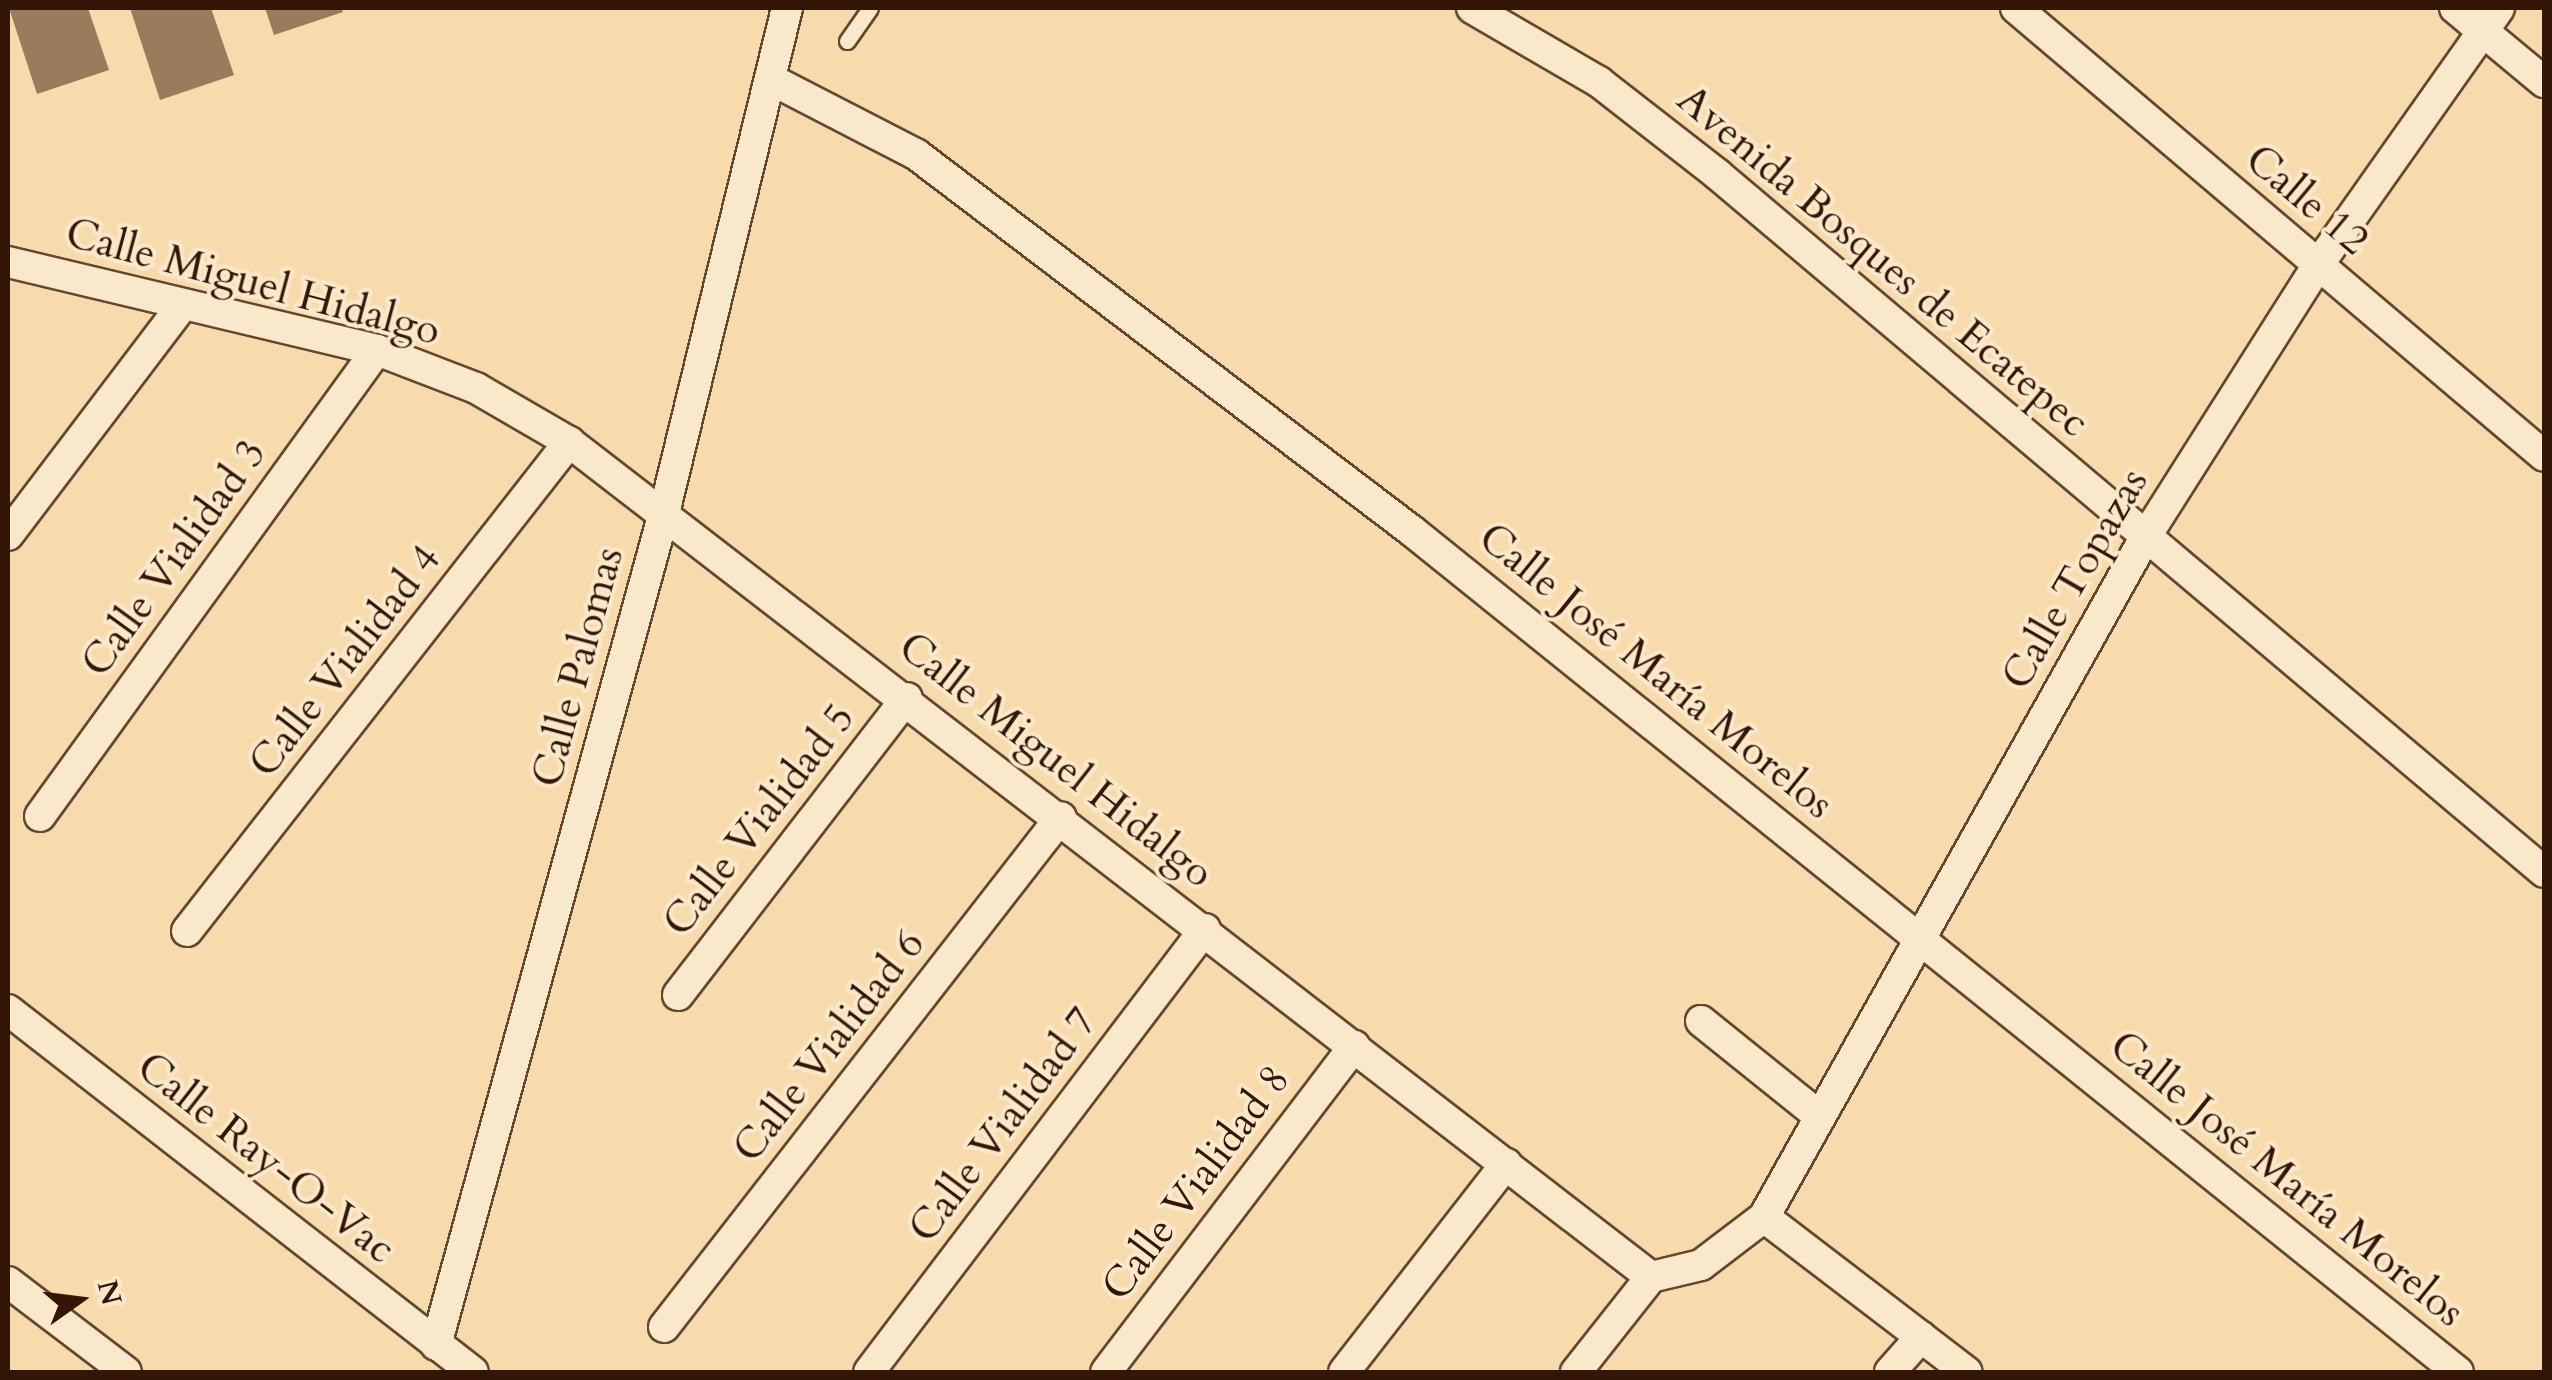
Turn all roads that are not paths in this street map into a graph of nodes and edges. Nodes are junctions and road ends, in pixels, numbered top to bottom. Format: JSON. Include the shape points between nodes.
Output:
{"nodes":[{"id":1,"x":787,"y":8,"type":"edge"},
{"id":2,"x":870,"y":8,"type":"edge"},
{"id":3,"x":1472,"y":8,"type":"edge"},
{"id":4,"x":2016,"y":8,"type":"edge"},
{"id":5,"x":2455,"y":8,"type":"edge"},
{"id":6,"x":2490,"y":18,"type":"edge"},
{"id":7,"x":847,"y":40,"type":"dead end"},
{"id":8,"x":770,"y":79,"type":"junction"},
{"id":9,"x":2544,"y":82,"type":"edge"},
{"id":10,"x":8,"y":262,"type":"edge"},
{"id":11,"x":2318,"y":265,"type":"junction"},
{"id":12,"x":182,"y":306,"type":"junction"},
{"id":13,"x":377,"y":350,"type":"junction"},
{"id":14,"x":569,"y":442,"type":"junction"},
{"id":15,"x":2544,"y":456,"type":"edge"},
{"id":16,"x":665,"y":509,"type":"junction"},
{"id":17,"x":8,"y":535,"type":"edge"},
{"id":18,"x":2146,"y":536,"type":"junction"},
{"id":19,"x":908,"y":698,"type":"junction"},
{"id":20,"x":40,"y":816,"type":"dead end"},
{"id":21,"x":1061,"y":818,"type":"junction"},
{"id":22,"x":2544,"y":872,"type":"edge"},
{"id":23,"x":1205,"y":930,"type":"junction"},
{"id":24,"x":188,"y":932,"type":"dead end"},
{"id":25,"x":1920,"y":937,"type":"junction"},
{"id":26,"x":678,"y":995,"type":"dead end"},
{"id":27,"x":8,"y":1010,"type":"edge"},
{"id":28,"x":1700,"y":1021,"type":"dead end"},
{"id":29,"x":1354,"y":1046,"type":"junction"},
{"id":30,"x":1819,"y":1116,"type":"junction"},
{"id":31,"x":1506,"y":1164,"type":"junction"},
{"id":32,"x":1764,"y":1217,"type":"junction"},
{"id":33,"x":1651,"y":1276,"type":"junction"},
{"id":34,"x":8,"y":1282,"type":"edge"},
{"id":35,"x":664,"y":1327,"type":"dead end"},
{"id":36,"x":1921,"y":1337,"type":"junction"},
{"id":37,"x":436,"y":1344,"type":"junction"},
{"id":38,"x":126,"y":1372,"type":"edge"},
{"id":39,"x":472,"y":1372,"type":"edge"},
{"id":40,"x":869,"y":1372,"type":"edge"},
{"id":41,"x":1106,"y":1372,"type":"edge"},
{"id":42,"x":1344,"y":1372,"type":"edge"},
{"id":43,"x":1576,"y":1372,"type":"edge"},
{"id":44,"x":1890,"y":1372,"type":"edge"},
{"id":45,"x":1966,"y":1372,"type":"edge"},
{"id":46,"x":2458,"y":1372,"type":"edge"}],
"edges":[{"from":1,"to":8,"type":"street","name":"Calle Palomas"},
{"from":2,"to":7,"type":"lane"},
{"from":3,"to":18,"type":"street","name":"Avenida Bosques de Ecatepec","via":[[1599,82],[1717,174]]},
{"from":4,"to":11,"type":"street","name":"Calle 12"},
{"from":5,"to":6,"type":"street"},
{"from":6,"to":9,"type":"street"},
{"from":6,"to":11,"type":"street","name":"Calle Topazas"},
{"from":8,"to":16,"type":"street","name":"Calle Palomas"},
{"from":8,"to":25,"type":"street","name":"Calle José María Morelos","via":[[917,155],[1412,531]]},
{"from":10,"to":12,"type":"street","name":"Calle Miguel Hidalgo"},
{"from":11,"to":15,"type":"street","name":"Calle 12"},
{"from":11,"to":18,"type":"street","name":"Calle Topazas"},
{"from":12,"to":13,"type":"street","name":"Calle Miguel Hidalgo"},
{"from":12,"to":17,"type":"street"},
{"from":13,"to":14,"type":"street","name":"Calle Miguel Hidalgo","via":[[476,388]]},
{"from":13,"to":20,"type":"street","name":"Calle Vialidad 3"},
{"from":14,"to":16,"type":"street","name":"Calle Miguel Hidalgo"},
{"from":14,"to":24,"type":"street","name":"Calle Vialidad 4"},
{"from":16,"to":19,"type":"street","name":"Calle Miguel Hidalgo"},
{"from":16,"to":37,"type":"street","name":"Calle Palomas"},
{"from":18,"to":22,"type":"street","name":"Avenida Bosques de Ecatepec"},
{"from":18,"to":25,"type":"street","name":"Calle Topazas"},
{"from":19,"to":21,"type":"street","name":"Calle Miguel Hidalgo"},
{"from":19,"to":26,"type":"street","name":"Calle Vialidad 5"},
{"from":21,"to":23,"type":"street","name":"Calle Miguel Hidalgo"},
{"from":21,"to":35,"type":"street","name":"Calle Vialidad 6"},
{"from":23,"to":29,"type":"street","name":"Calle Miguel Hidalgo"},
{"from":23,"to":40,"type":"street","name":"Calle Vialidad 7"},
{"from":25,"to":30,"type":"street","name":"Calle Topazas"},
{"from":25,"to":46,"type":"street","name":"Calle José María Morelos"},
{"from":27,"to":37,"type":"street","name":"Calle Ray-O-Vac"},
{"from":28,"to":30,"type":"street"},
{"from":29,"to":31,"type":"street","name":"Calle Miguel Hidalgo"},
{"from":29,"to":41,"type":"street","name":"Calle Vialidad 8"},
{"from":30,"to":32,"type":"street","name":"Calle Topazas"},
{"from":31,"to":33,"type":"street","name":"Calle Miguel Hidalgo"},
{"from":31,"to":42,"type":"street"},
{"from":32,"to":33,"type":"street","via":[[1701,1265]]},
{"from":32,"to":36,"type":"street"},
{"from":33,"to":43,"type":"street"},
{"from":34,"to":38,"type":"street"},
{"from":36,"to":44,"type":"street"},
{"from":36,"to":45,"type":"street"},
{"from":37,"to":39,"type":"street","name":"Calle Ray-O-Vac"}]}
